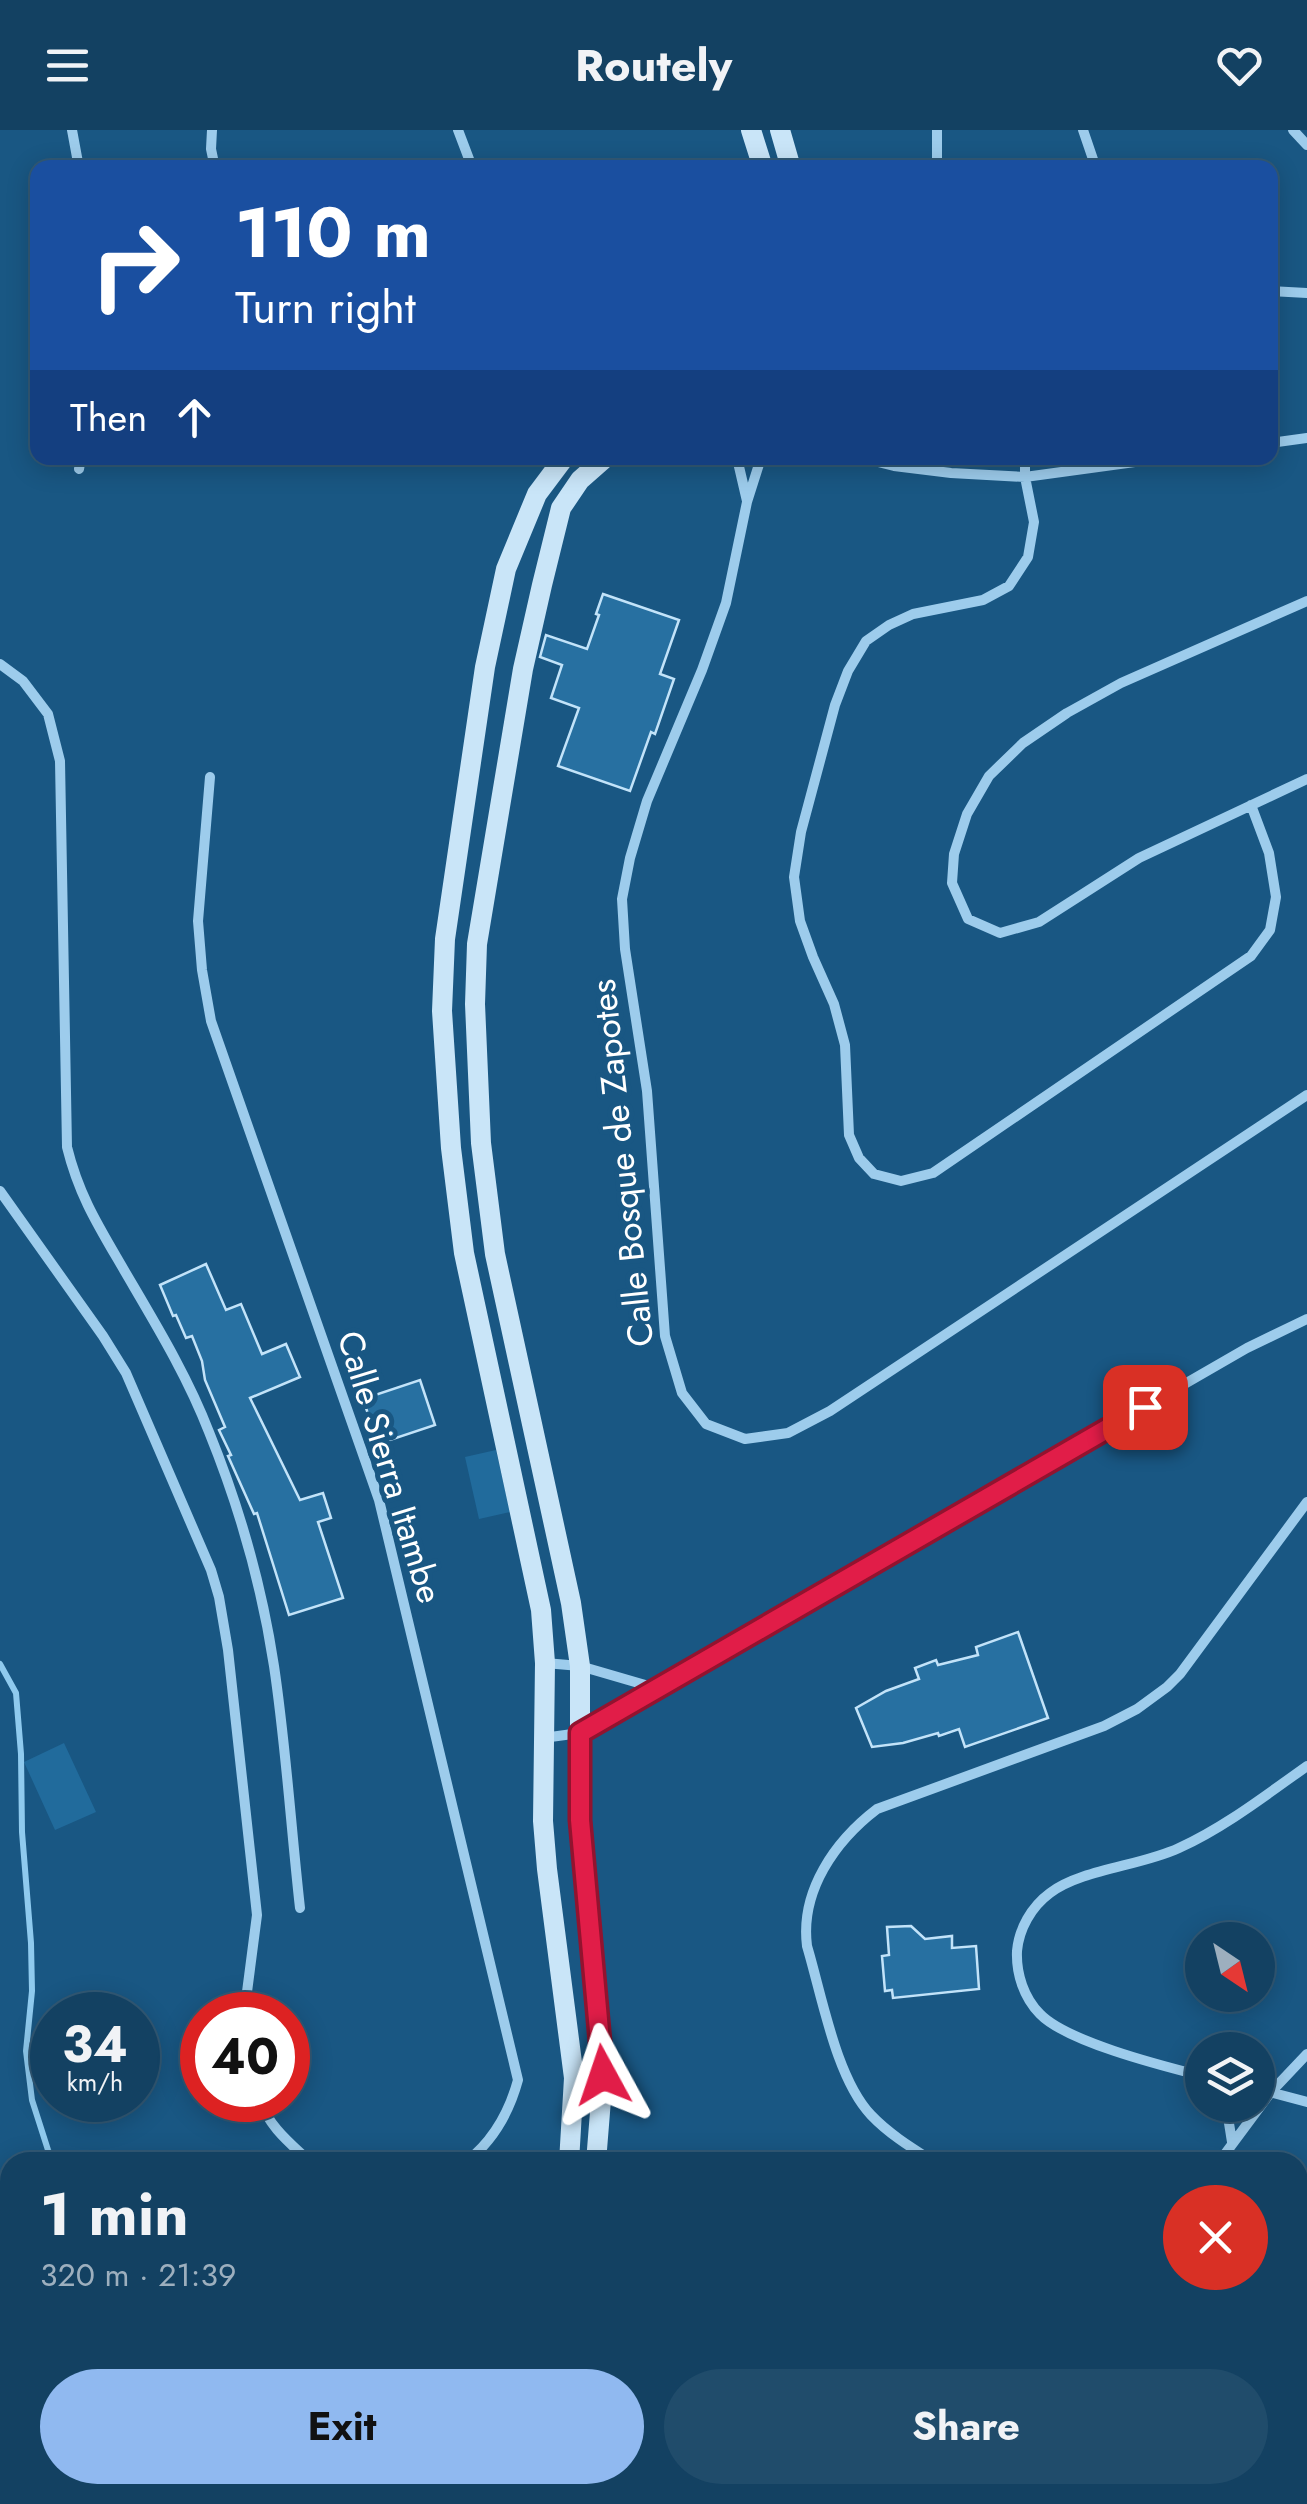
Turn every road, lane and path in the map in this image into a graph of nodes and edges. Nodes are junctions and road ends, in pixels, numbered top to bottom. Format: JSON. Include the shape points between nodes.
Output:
{"nodes":[{"id":1,"x":72,"y":130,"type":"edge"},
{"id":2,"x":212,"y":130,"type":"edge"},
{"id":3,"x":458,"y":130,"type":"edge"},
{"id":4,"x":750,"y":130,"type":"edge"},
{"id":5,"x":780,"y":130,"type":"edge"},
{"id":6,"x":937,"y":130,"type":"edge"},
{"id":7,"x":1083,"y":130,"type":"edge"},
{"id":8,"x":1293,"y":130,"type":"edge"},
{"id":9,"x":1307,"y":145,"type":"edge"},
{"id":10,"x":78,"y":160,"type":"edge"},
{"id":11,"x":213,"y":160,"type":"edge"},
{"id":12,"x":469,"y":160,"type":"edge"},
{"id":13,"x":759,"y":160,"type":"edge"},
{"id":14,"x":789,"y":160,"type":"edge"},
{"id":15,"x":938,"y":160,"type":"edge"},
{"id":16,"x":1093,"y":160,"type":"edge"},
{"id":17,"x":1278,"y":291,"type":"edge"},
{"id":18,"x":1307,"y":293,"type":"edge"},
{"id":19,"x":1307,"y":438,"type":"edge"},
{"id":20,"x":1278,"y":442,"type":"edge"},
{"id":21,"x":559,"y":465,"type":"edge"},
{"id":22,"x":597,"y":465,"type":"edge"},
{"id":23,"x":739,"y":465,"type":"edge"},
{"id":24,"x":759,"y":465,"type":"edge"},
{"id":25,"x":890,"y":465,"type":"edge"},
{"id":26,"x":1025,"y":465,"type":"edge"},
{"id":27,"x":1113,"y":465,"type":"edge"},
{"id":28,"x":1025,"y":477,"type":"junction"},
{"id":29,"x":747,"y":502,"type":"junction"},
{"id":30,"x":1307,"y":602,"type":"edge"},
{"id":31,"x":0,"y":664,"type":"edge"},
{"id":32,"x":210,"y":776,"type":"dead end"},
{"id":33,"x":1307,"y":780,"type":"edge"},
{"id":34,"x":1251,"y":805,"type":"junction"},
{"id":35,"x":1307,"y":1095,"type":"edge"},
{"id":36,"x":0,"y":1191,"type":"edge"},
{"id":37,"x":1307,"y":1319,"type":"edge"},
{"id":38,"x":1307,"y":1502,"type":"edge"},
{"id":39,"x":545,"y":1664,"type":"junction"},
{"id":40,"x":580,"y":1666,"type":"junction"},
{"id":41,"x":659,"y":1689,"type":"junction"},
{"id":42,"x":580,"y":1733,"type":"junction"},
{"id":43,"x":542,"y":1738,"type":"junction"},
{"id":44,"x":1307,"y":1766,"type":"edge"},
{"id":45,"x":300,"y":1908,"type":"dead end"},
{"id":46,"x":247,"y":1992,"type":"edge"},
{"id":47,"x":1307,"y":2054,"type":"edge"},
{"id":48,"x":1185,"y":2072,"type":"edge"},
{"id":49,"x":1275,"y":2089,"type":"edge"},
{"id":50,"x":1275,"y":2093,"type":"edge"},
{"id":51,"x":1307,"y":2102,"type":"edge"},
{"id":52,"x":270,"y":2122,"type":"edge"},
{"id":53,"x":1229,"y":2122,"type":"edge"},
{"id":54,"x":1248,"y":2122,"type":"edge"},
{"id":55,"x":1232,"y":2142,"type":"junction"},
{"id":56,"x":299,"y":2152,"type":"edge"},
{"id":57,"x":477,"y":2152,"type":"edge"},
{"id":58,"x":569,"y":2152,"type":"edge"},
{"id":59,"x":597,"y":2152,"type":"edge"},
{"id":60,"x":919,"y":2152,"type":"edge"},
{"id":61,"x":1226,"y":2152,"type":"edge"}],
"edges":[{"from":1,"to":10,"type":"street"},
{"from":2,"to":11,"type":"street"},
{"from":3,"to":12,"type":"street"},
{"from":4,"to":13,"type":"street"},
{"from":5,"to":14,"type":"street"},
{"from":6,"to":15,"type":"street"},
{"from":7,"to":16,"type":"street"},
{"from":8,"to":9,"type":"street"},
{"from":17,"to":18,"type":"street"},
{"from":19,"to":20,"type":"street"},
{"from":21,"to":39,"type":"street","via":[[538,494],[506,569],[488,651],[444,938],[442,1011],[464,1253],[541,1610]]},
{"from":22,"to":40,"type":"street","via":[[560,508],[542,585],[477,944],[475,1004],[481,1143],[495,1254]]},
{"from":23,"to":29,"type":"street","name":"Calle Bosque de Zapotes"},
{"from":24,"to":29,"type":"street","name":"Calle Bosque de Zapotes"},
{"from":25,"to":28,"type":"street"},
{"from":26,"to":28,"type":"street"},
{"from":27,"to":28,"type":"street"},
{"from":28,"to":34,"type":"street","via":[[1034,522],[1028,557],[1010,586],[983,600],[914,614],[866,641],[835,705],[801,832],[794,878],[800,921],[845,1045],[849,1135],[874,1174],[901,1182],[932,1173],[1251,956],[1270,930],[1276,896]]},
{"from":29,"to":35,"type":"street","name":"Calle Bosque de Zapotes","via":[[726,603],[647,801],[622,899],[647,1091],[665,1336],[682,1393],[706,1424],[744,1439],[788,1433]]},
{"from":30,"to":34,"type":"street","via":[[1121,683],[1023,743],[989,776],[967,814],[952,883],[968,920],[1000,933],[1039,922],[1139,858]]},
{"from":31,"to":45,"type":"street","via":[[48,714],[60,761],[66,1147],[89,1210],[209,1430],[234,1499],[274,1665]]},
{"from":32,"to":57,"type":"street","name":"Calle Sierra Itambe","via":[[198,920],[210,1021],[379,1500],[518,2080],[497,2129]]},
{"from":33,"to":34,"type":"street"},
{"from":36,"to":46,"type":"street","via":[[126,1373],[211,1570],[228,1650],[258,1916]]},
{"from":37,"to":41,"type":"street"},
{"from":38,"to":60,"type":"street","via":[[1192,1660],[1153,1698],[1104,1726],[877,1810],[825,1865],[812,1898],[807,1946],[842,2067],[869,2113]]},
{"from":39,"to":40,"type":"street"},
{"from":39,"to":43,"type":"street"},
{"from":40,"to":41,"type":"street"},
{"from":40,"to":42,"type":"street"},
{"from":41,"to":42,"type":"street"},
{"from":42,"to":43,"type":"street"},
{"from":42,"to":59,"type":"street","via":[[580,1820],[603,2075]]},
{"from":43,"to":58,"type":"street","via":[[547,1870],[574,2078]]},
{"from":44,"to":48,"type":"street","via":[[1228,1823],[1176,1850],[1051,1892],[1022,1929],[1018,1975],[1040,2015],[1104,2047]]},
{"from":47,"to":49,"type":"street"},
{"from":50,"to":51,"type":"street"},
{"from":52,"to":56,"type":"street"},
{"from":53,"to":55,"type":"street"},
{"from":54,"to":55,"type":"street"},
{"from":55,"to":61,"type":"street"}]}
